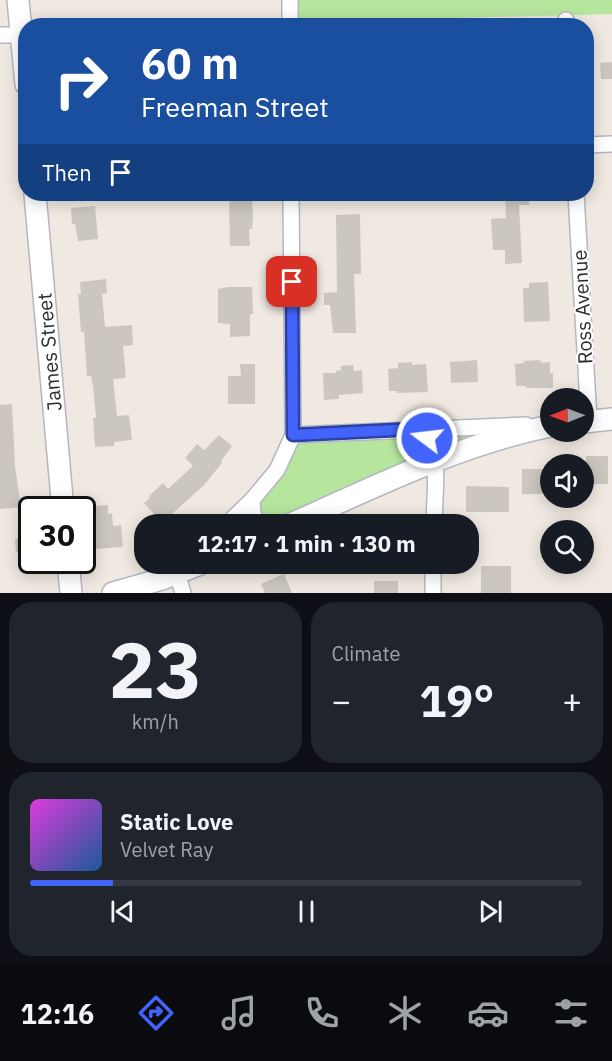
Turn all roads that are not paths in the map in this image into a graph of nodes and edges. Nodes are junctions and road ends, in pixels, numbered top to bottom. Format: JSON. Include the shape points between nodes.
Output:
{"nodes":[{"id":1,"x":18,"y":0,"type":"edge"},
{"id":2,"x":290,"y":0,"type":"edge"},
{"id":3,"x":290,"y":18,"type":"edge"},
{"id":4,"x":11,"y":35,"type":"edge"},
{"id":5,"x":18,"y":58,"type":"edge"},
{"id":6,"x":612,"y":144,"type":"edge"},
{"id":7,"x":594,"y":145,"type":"edge"},
{"id":8,"x":36,"y":201,"type":"edge"},
{"id":9,"x":291,"y":201,"type":"edge"},
{"id":10,"x":576,"y":201,"type":"edge"},
{"id":11,"x":585,"y":388,"type":"edge"},
{"id":12,"x":612,"y":419,"type":"edge"},
{"id":13,"x":594,"y":420,"type":"edge"},
{"id":14,"x":540,"y":425,"type":"edge"},
{"id":15,"x":540,"y":428,"type":"edge"},
{"id":16,"x":415,"y":429,"type":"junction"},
{"id":17,"x":293,"y":435,"type":"junction"},
{"id":18,"x":435,"y":461,"type":"junction"},
{"id":19,"x":62,"y":496,"type":"edge"},
{"id":20,"x":252,"y":500,"type":"junction"},
{"id":21,"x":237,"y":514,"type":"edge"},
{"id":22,"x":253,"y":514,"type":"edge"},
{"id":23,"x":314,"y":514,"type":"edge"},
{"id":24,"x":434,"y":514,"type":"edge"},
{"id":25,"x":69,"y":574,"type":"edge"},
{"id":26,"x":434,"y":574,"type":"edge"},
{"id":27,"x":182,"y":577,"type":"edge"},
{"id":28,"x":70,"y":593,"type":"edge"},
{"id":29,"x":113,"y":593,"type":"edge"},
{"id":30,"x":433,"y":593,"type":"edge"}],
"edges":[{"from":1,"to":4,"type":"street"},
{"from":2,"to":3,"type":"street"},
{"from":4,"to":5,"type":"street"},
{"from":6,"to":7,"type":"street"},
{"from":8,"to":19,"type":"street","name":"James Street"},
{"from":9,"to":17,"type":"street"},
{"from":10,"to":11,"type":"street","name":"Ross Avenue"},
{"from":12,"to":13,"type":"street"},
{"from":14,"to":16,"type":"street"},
{"from":15,"to":18,"type":"street"},
{"from":16,"to":17,"type":"street"},
{"from":16,"to":18,"type":"street","via":[[431,442]]},
{"from":17,"to":20,"type":"street","via":[[277,470]]},
{"from":18,"to":23,"type":"street"},
{"from":18,"to":24,"type":"street"},
{"from":20,"to":21,"type":"street"},
{"from":20,"to":22,"type":"street"},
{"from":25,"to":28,"type":"street"},
{"from":26,"to":30,"type":"street"},
{"from":27,"to":29,"type":"street"}]}
